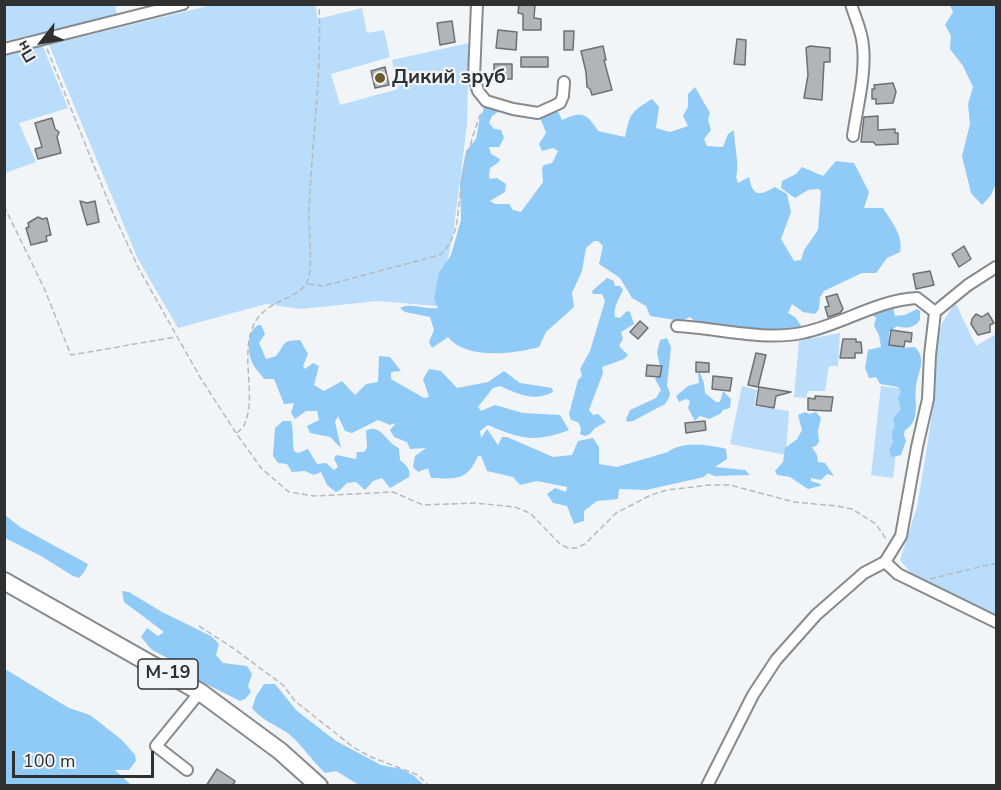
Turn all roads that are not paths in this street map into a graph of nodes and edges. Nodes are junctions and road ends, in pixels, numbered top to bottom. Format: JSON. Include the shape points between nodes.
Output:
{"nodes":[{"id":1,"x":183,"y":4,"type":"edge"},
{"id":2,"x":477,"y":4,"type":"edge"},
{"id":3,"x":851,"y":4,"type":"edge"},
{"id":4,"x":4,"y":49,"type":"edge"},
{"id":5,"x":564,"y":82,"type":"dead end"},
{"id":6,"x":853,"y":136,"type":"dead end"},
{"id":7,"x":996,"y":267,"type":"edge"},
{"id":8,"x":935,"y":312,"type":"junction"},
{"id":9,"x":677,"y":326,"type":"dead end"},
{"id":10,"x":885,"y":562,"type":"junction"},
{"id":11,"x":5,"y":579,"type":"edge"},
{"id":12,"x":996,"y":622,"type":"edge"},
{"id":13,"x":200,"y":692,"type":"junction"},
{"id":14,"x":187,"y":770,"type":"dead end"},
{"id":15,"x":319,"y":786,"type":"edge"},
{"id":16,"x":707,"y":786,"type":"edge"}],
"edges":[{"from":1,"to":4,"type":"street"},
{"from":2,"to":5,"type":"street","via":[[474,77],[486,101],[538,113],[560,103]]},
{"from":3,"to":6,"type":"street","via":[[860,28],[864,66]]},
{"from":7,"to":8,"type":"street"},
{"from":8,"to":9,"type":"street","via":[[917,298],[910,298],[803,333],[773,336]]},
{"from":8,"to":10,"type":"street","via":[[928,399],[906,514],[901,536]]},
{"from":10,"to":12,"type":"street","via":[[898,574]]},
{"from":10,"to":16,"type":"street","via":[[864,573],[816,615],[776,660],[753,695]]},
{"from":11,"to":13,"type":"highway","number":"М-19"},
{"from":13,"to":14,"type":"street","via":[[156,746]]},
{"from":13,"to":15,"type":"highway","number":"М-19","via":[[280,751]]}]}
